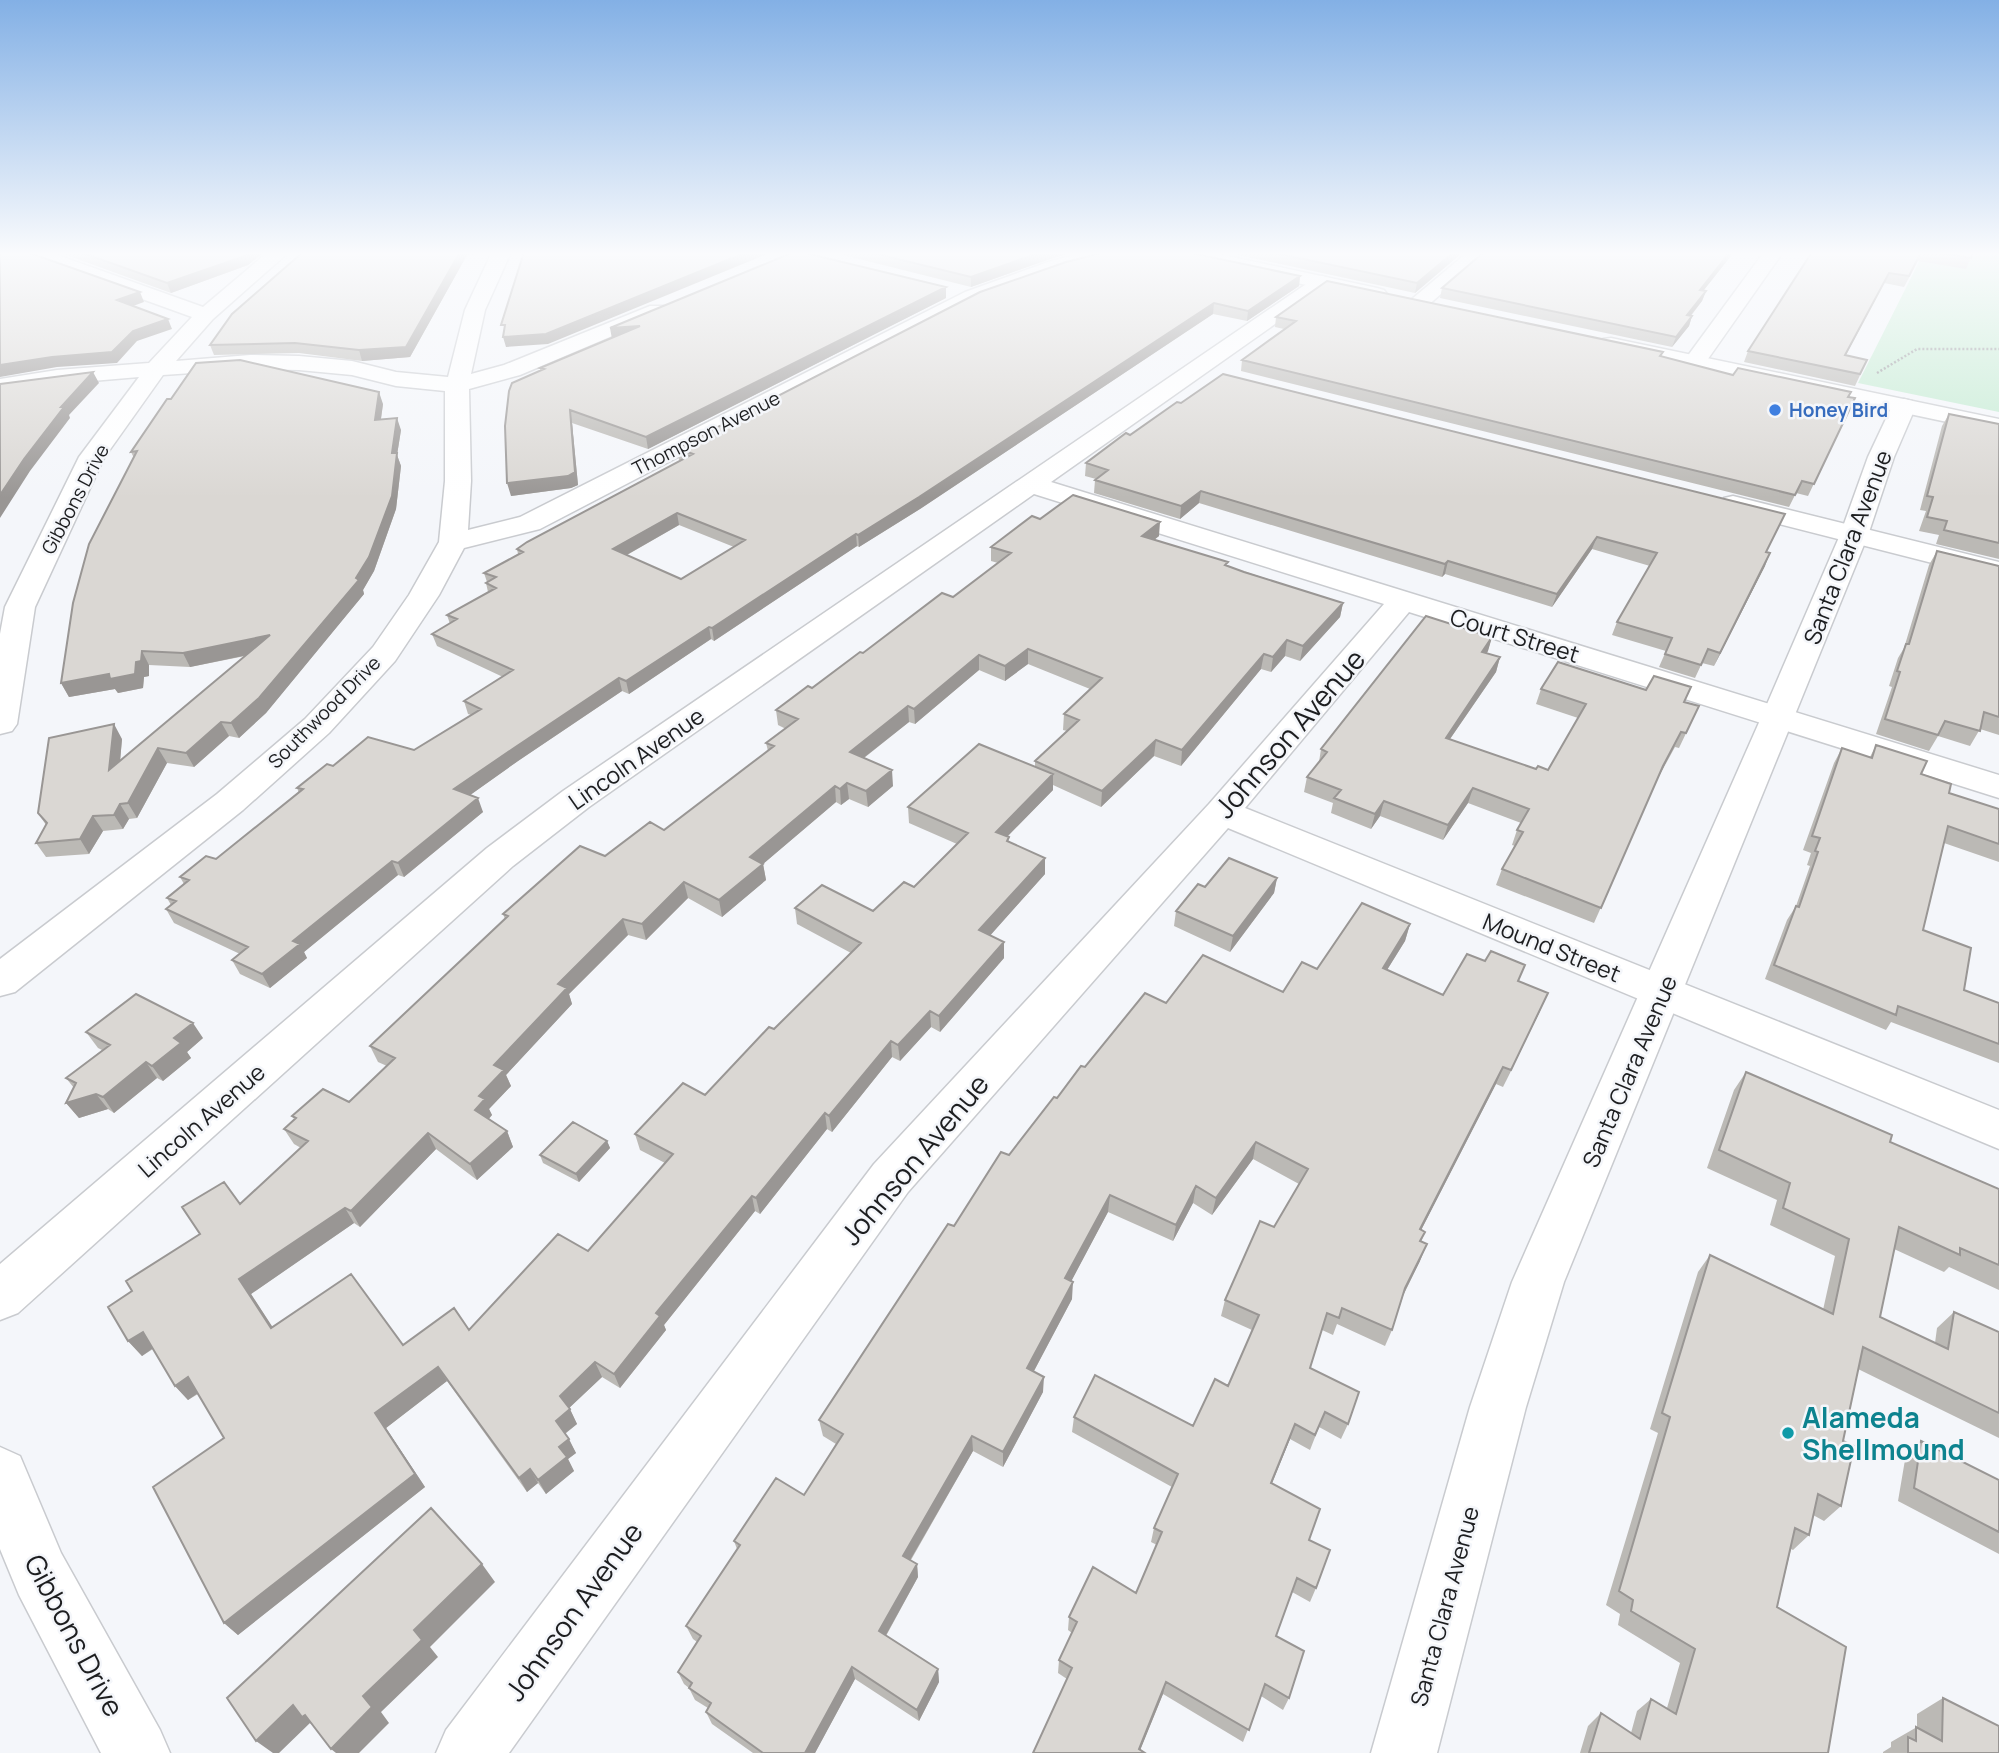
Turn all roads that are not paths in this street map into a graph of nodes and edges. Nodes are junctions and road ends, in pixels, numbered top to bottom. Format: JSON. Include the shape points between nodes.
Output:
{"nodes":[{"id":1,"x":189,"y":334,"type":"edge"},
{"id":2,"x":469,"y":334,"type":"edge"},
{"id":3,"x":600,"y":334,"type":"edge"},
{"id":4,"x":898,"y":334,"type":"edge"},
{"id":5,"x":1257,"y":334,"type":"edge"},
{"id":6,"x":1715,"y":334,"type":"edge"},
{"id":7,"x":1590,"y":339,"type":"edge"},
{"id":8,"x":1695,"y":361,"type":"junction"},
{"id":9,"x":157,"y":368,"type":"junction"},
{"id":10,"x":457,"y":385,"type":"junction"},
{"id":11,"x":0,"y":386,"type":"edge"},
{"id":12,"x":1885,"y":402,"type":"junction"},
{"id":13,"x":1999,"y":426,"type":"edge"},
{"id":14,"x":1031,"y":484,"type":"junction"},
{"id":15,"x":1712,"y":499,"type":"edge"},
{"id":16,"x":1854,"y":535,"type":"junction"},
{"id":17,"x":453,"y":542,"type":"junction"},
{"id":18,"x":1999,"y":571,"type":"edge"},
{"id":19,"x":1404,"y":600,"type":"junction"},
{"id":20,"x":1778,"y":718,"type":"junction"},
{"id":21,"x":0,"y":724,"type":"edge"},
{"id":22,"x":1999,"y":787,"type":"edge"},
{"id":23,"x":1222,"y":812,"type":"junction"},
{"id":24,"x":0,"y":981,"type":"edge"},
{"id":25,"x":1663,"y":993,"type":"junction"},
{"id":26,"x":1999,"y":1130,"type":"edge"},
{"id":27,"x":0,"y":1296,"type":"edge"},
{"id":28,"x":0,"y":1476,"type":"edge"},
{"id":29,"x":137,"y":1753,"type":"edge"},
{"id":30,"x":469,"y":1753,"type":"edge"},
{"id":31,"x":1404,"y":1753,"type":"edge"}],
"edges":[{"from":1,"to":9,"type":"street","name":"Gibbons Drive"},
{"from":2,"to":10,"type":"street","name":"Southwood Drive"},
{"from":3,"to":10,"type":"street","via":[[512,370]]},
{"from":4,"to":17,"type":"street","name":"Thompson Avenue","via":[[530,523]]},
{"from":5,"to":14,"type":"street","name":"Lincoln Avenue","via":[[1209,372]]},
{"from":6,"to":8,"type":"street"},
{"from":7,"to":8,"type":"street"},
{"from":8,"to":12,"type":"street"},
{"from":9,"to":10,"type":"street","via":[[299,363]]},
{"from":9,"to":11,"type":"street"},
{"from":9,"to":21,"type":"street","name":"Gibbons Drive","via":[[92,457],[20,607]]},
{"from":10,"to":17,"type":"street","name":"Southwood Drive"},
{"from":12,"to":13,"type":"street"},
{"from":12,"to":16,"type":"street","name":"Santa Clara Avenue","via":[[1881,457]]},
{"from":14,"to":19,"type":"street","name":"Court Street"},
{"from":14,"to":27,"type":"street","name":"Lincoln Avenue","via":[[576,799],[500,857]]},
{"from":15,"to":16,"type":"street"},
{"from":16,"to":18,"type":"street"},
{"from":16,"to":20,"type":"street","name":"Santa Clara Avenue"},
{"from":17,"to":24,"type":"street","name":"Southwood Drive","via":[[384,654],[317,726],[230,802]]},
{"from":19,"to":20,"type":"street","name":"Court Street"},
{"from":19,"to":23,"type":"street","name":"Johnson Avenue"},
{"from":20,"to":22,"type":"street","name":"Court Street"},
{"from":20,"to":25,"type":"street","name":"Santa Clara Avenue"},
{"from":23,"to":25,"type":"street","name":"Mound Street"},
{"from":23,"to":30,"type":"street","name":"Johnson Avenue","via":[[891,1178]]},
{"from":25,"to":26,"type":"street","name":"Mound Street"},
{"from":25,"to":31,"type":"street","name":"Santa Clara Avenue","via":[[1538,1282],[1498,1407]]},
{"from":28,"to":29,"type":"street","name":"Gibbons Drive","via":[[40,1574]]}]}
